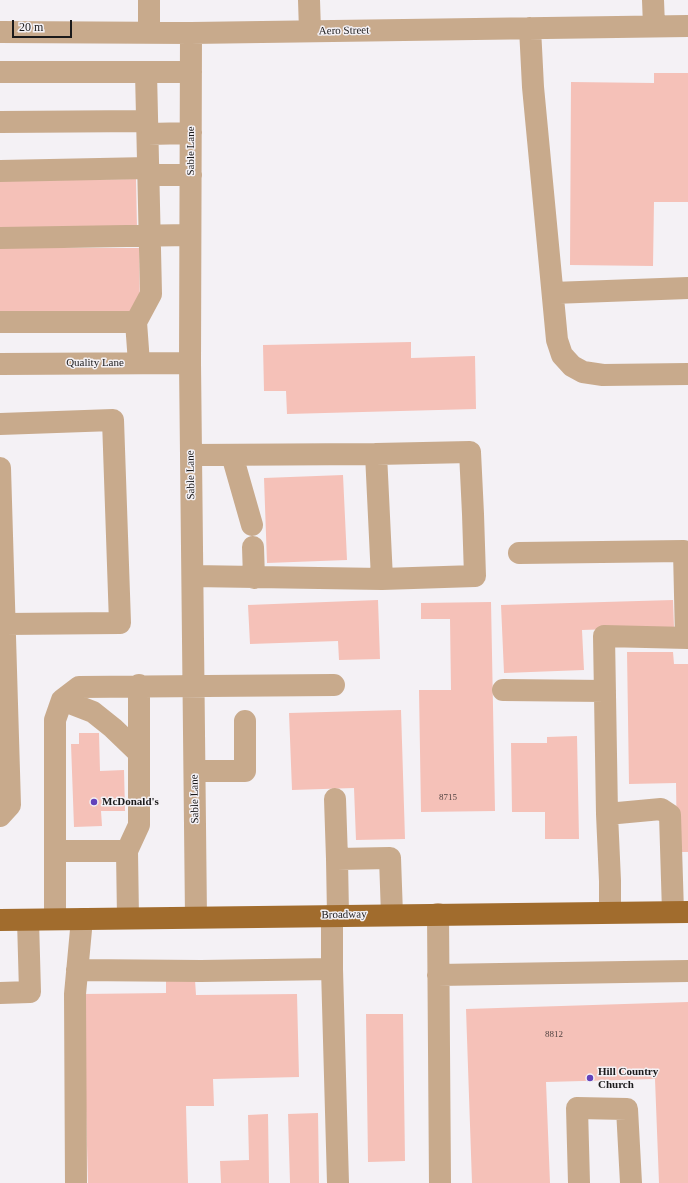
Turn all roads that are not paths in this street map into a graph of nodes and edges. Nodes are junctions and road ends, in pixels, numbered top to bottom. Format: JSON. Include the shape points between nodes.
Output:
{"nodes":[{"id":1,"x":149,"y":0,"type":"edge"},
{"id":2,"x":309,"y":0,"type":"edge"},
{"id":3,"x":653,"y":0,"type":"edge"},
{"id":4,"x":654,"y":26,"type":"junction"},
{"id":5,"x":688,"y":26,"type":"edge"},
{"id":6,"x":530,"y":28,"type":"junction"},
{"id":7,"x":310,"y":31,"type":"junction"},
{"id":8,"x":0,"y":32,"type":"edge"},
{"id":9,"x":149,"y":33,"type":"junction"},
{"id":10,"x":191,"y":33,"type":"junction"},
{"id":11,"x":0,"y":72,"type":"edge"},
{"id":12,"x":146,"y":72,"type":"junction"},
{"id":13,"x":191,"y":72,"type":"junction"},
{"id":14,"x":0,"y":122,"type":"edge"},
{"id":15,"x":148,"y":128,"type":"junction"},
{"id":16,"x":190,"y":133,"type":"junction"},
{"id":17,"x":0,"y":171,"type":"edge"},
{"id":18,"x":149,"y":172,"type":"junction"},
{"id":19,"x":190,"y":175,"type":"junction"},
{"id":20,"x":150,"y":235,"type":"junction"},
{"id":21,"x":190,"y":235,"type":"junction"},
{"id":22,"x":0,"y":238,"type":"edge"},
{"id":23,"x":688,"y":288,"type":"edge"},
{"id":24,"x":553,"y":293,"type":"junction"},
{"id":25,"x":0,"y":322,"type":"edge"},
{"id":26,"x":136,"y":322,"type":"junction"},
{"id":27,"x":139,"y":363,"type":"junction"},
{"id":28,"x":190,"y":363,"type":"junction"},
{"id":29,"x":0,"y":364,"type":"edge"},
{"id":30,"x":688,"y":374,"type":"edge"},
{"id":31,"x":0,"y":424,"type":"edge"},
{"id":32,"x":376,"y":454,"type":"junction"},
{"id":33,"x":191,"y":455,"type":"junction"},
{"id":34,"x":232,"y":455,"type":"junction"},
{"id":35,"x":0,"y":468,"type":"edge"},
{"id":36,"x":252,"y":525,"type":"dead end"},
{"id":37,"x":252,"y":547,"type":"dead end"},
{"id":38,"x":519,"y":553,"type":"dead end"},
{"id":39,"x":193,"y":576,"type":"junction"},
{"id":40,"x":254,"y":578,"type":"junction"},
{"id":41,"x":382,"y":579,"type":"junction"},
{"id":42,"x":5,"y":624,"type":"junction"},
{"id":43,"x":687,"y":638,"type":"edge"},
{"id":44,"x":139,"y":686,"type":"junction"},
{"id":45,"x":334,"y":686,"type":"dead end"},
{"id":46,"x":194,"y":687,"type":"junction"},
{"id":47,"x":503,"y":690,"type":"dead end"},
{"id":48,"x":605,"y":691,"type":"junction"},
{"id":49,"x":62,"y":700,"type":"junction"},
{"id":50,"x":245,"y":721,"type":"dead end"},
{"id":51,"x":139,"y":753,"type":"junction"},
{"id":52,"x":195,"y":771,"type":"junction"},
{"id":53,"x":335,"y":800,"type":"dead end"},
{"id":54,"x":607,"y":814,"type":"junction"},
{"id":55,"x":0,"y":816,"type":"edge"},
{"id":56,"x":55,"y":851,"type":"junction"},
{"id":57,"x":127,"y":851,"type":"junction"},
{"id":58,"x":337,"y":858,"type":"junction"},
{"id":59,"x":610,"y":912,"type":"junction"},
{"id":60,"x":680,"y":912,"type":"edge"},
{"id":61,"x":438,"y":914,"type":"junction"},
{"id":62,"x":335,"y":915,"type":"junction"},
{"id":63,"x":392,"y":915,"type":"junction"},
{"id":64,"x":196,"y":917,"type":"junction"},
{"id":65,"x":128,"y":918,"type":"junction"},
{"id":66,"x":55,"y":919,"type":"junction"},
{"id":67,"x":82,"y":919,"type":"junction"},
{"id":68,"x":0,"y":920,"type":"edge"},
{"id":69,"x":28,"y":920,"type":"junction"},
{"id":70,"x":332,"y":969,"type":"junction"},
{"id":71,"x":77,"y":970,"type":"junction"},
{"id":72,"x":688,"y":971,"type":"edge"},
{"id":73,"x":438,"y":975,"type":"junction"},
{"id":74,"x":0,"y":993,"type":"edge"},
{"id":75,"x":76,"y":1183,"type":"edge"},
{"id":76,"x":338,"y":1183,"type":"edge"},
{"id":77,"x":440,"y":1183,"type":"edge"},
{"id":78,"x":579,"y":1183,"type":"edge"},
{"id":79,"x":630,"y":1183,"type":"edge"}],
"edges":[{"from":1,"to":9,"type":"street"},
{"from":2,"to":7,"type":"street"},
{"from":3,"to":4,"type":"street"},
{"from":4,"to":5,"type":"street","name":"Aero Street"},
{"from":4,"to":6,"type":"street","name":"Aero Street"},
{"from":6,"to":7,"type":"street","name":"Aero Street"},
{"from":6,"to":24,"type":"street","via":[[533,87]]},
{"from":7,"to":10,"type":"street","name":"Aero Street"},
{"from":8,"to":9,"type":"street","name":"Aero Street"},
{"from":9,"to":10,"type":"street","name":"Aero Street"},
{"from":10,"to":13,"type":"street","name":"Sable Lane"},
{"from":11,"to":12,"type":"street"},
{"from":12,"to":13,"type":"street"},
{"from":12,"to":15,"type":"street"},
{"from":13,"to":16,"type":"street","name":"Sable Lane"},
{"from":14,"to":15,"type":"street"},
{"from":15,"to":16,"type":"street"},
{"from":15,"to":18,"type":"street"},
{"from":16,"to":19,"type":"street","name":"Sable Lane"},
{"from":17,"to":18,"type":"street"},
{"from":18,"to":19,"type":"street"},
{"from":18,"to":20,"type":"street"},
{"from":19,"to":21,"type":"street","name":"Sable Lane"},
{"from":20,"to":21,"type":"street"},
{"from":20,"to":22,"type":"street"},
{"from":20,"to":26,"type":"street","via":[[151,294]]},
{"from":21,"to":28,"type":"street","name":"Sable Lane"},
{"from":23,"to":24,"type":"street"},
{"from":24,"to":30,"type":"street","via":[[557,340],[562,355],[572,366],[583,372],[602,375]]},
{"from":25,"to":26,"type":"street"},
{"from":26,"to":27,"type":"street"},
{"from":27,"to":28,"type":"street","name":"Quality Lane"},
{"from":27,"to":29,"type":"street","name":"Quality Lane"},
{"from":28,"to":33,"type":"street","name":"Sable Lane"},
{"from":31,"to":42,"type":"street","via":[[113,420],[120,623]]},
{"from":32,"to":34,"type":"street"},
{"from":32,"to":41,"type":"street"},
{"from":32,"to":41,"type":"street","via":[[470,452],[473,514],[475,576]]},
{"from":33,"to":34,"type":"street"},
{"from":33,"to":39,"type":"street","name":"Sable Lane"},
{"from":34,"to":36,"type":"street"},
{"from":35,"to":42,"type":"street"},
{"from":37,"to":40,"type":"street"},
{"from":38,"to":43,"type":"street","via":[[684,551]]},
{"from":39,"to":40,"type":"street"},
{"from":39,"to":46,"type":"street","name":"Sable Lane"},
{"from":40,"to":41,"type":"street"},
{"from":42,"to":55,"type":"street","via":[[10,805]]},
{"from":43,"to":48,"type":"street","via":[[604,636]]},
{"from":44,"to":46,"type":"street"},
{"from":44,"to":49,"type":"street","via":[[80,686]]},
{"from":44,"to":51,"type":"street"},
{"from":45,"to":46,"type":"street"},
{"from":46,"to":52,"type":"street","name":"Sable Lane"},
{"from":47,"to":48,"type":"street"},
{"from":48,"to":54,"type":"street"},
{"from":49,"to":51,"type":"street","via":[[93,712]]},
{"from":49,"to":56,"type":"street","via":[[55,720]]},
{"from":50,"to":52,"type":"street","via":[[245,771]]},
{"from":51,"to":57,"type":"street","via":[[139,825]]},
{"from":52,"to":64,"type":"street","name":"Sable Lane"},
{"from":53,"to":58,"type":"street"},
{"from":54,"to":59,"type":"street"},
{"from":54,"to":60,"type":"street","via":[[661,809],[670,815]]},
{"from":56,"to":57,"type":"street"},
{"from":56,"to":66,"type":"street"},
{"from":57,"to":65,"type":"street"},
{"from":58,"to":62,"type":"street"},
{"from":58,"to":63,"type":"street","via":[[390,858]]},
{"from":59,"to":60,"type":"main road","name":"Broadway"},
{"from":59,"to":61,"type":"main road","name":"Broadway"},
{"from":61,"to":63,"type":"main road","name":"Broadway"},
{"from":61,"to":73,"type":"street"},
{"from":62,"to":63,"type":"main road","name":"Broadway"},
{"from":62,"to":64,"type":"main road","name":"Broadway"},
{"from":62,"to":70,"type":"street"},
{"from":64,"to":65,"type":"main road","name":"Broadway"},
{"from":65,"to":67,"type":"main road","name":"Broadway"},
{"from":66,"to":67,"type":"main road","name":"Broadway"},
{"from":66,"to":69,"type":"main road","name":"Broadway"},
{"from":67,"to":71,"type":"street"},
{"from":68,"to":69,"type":"main road","name":"Broadway"},
{"from":69,"to":74,"type":"street","via":[[30,992]]},
{"from":70,"to":71,"type":"street"},
{"from":70,"to":76,"type":"street"},
{"from":71,"to":75,"type":"street"},
{"from":72,"to":73,"type":"street"},
{"from":73,"to":77,"type":"street"},
{"from":78,"to":79,"type":"street","via":[[577,1108],[627,1109]]}]}
